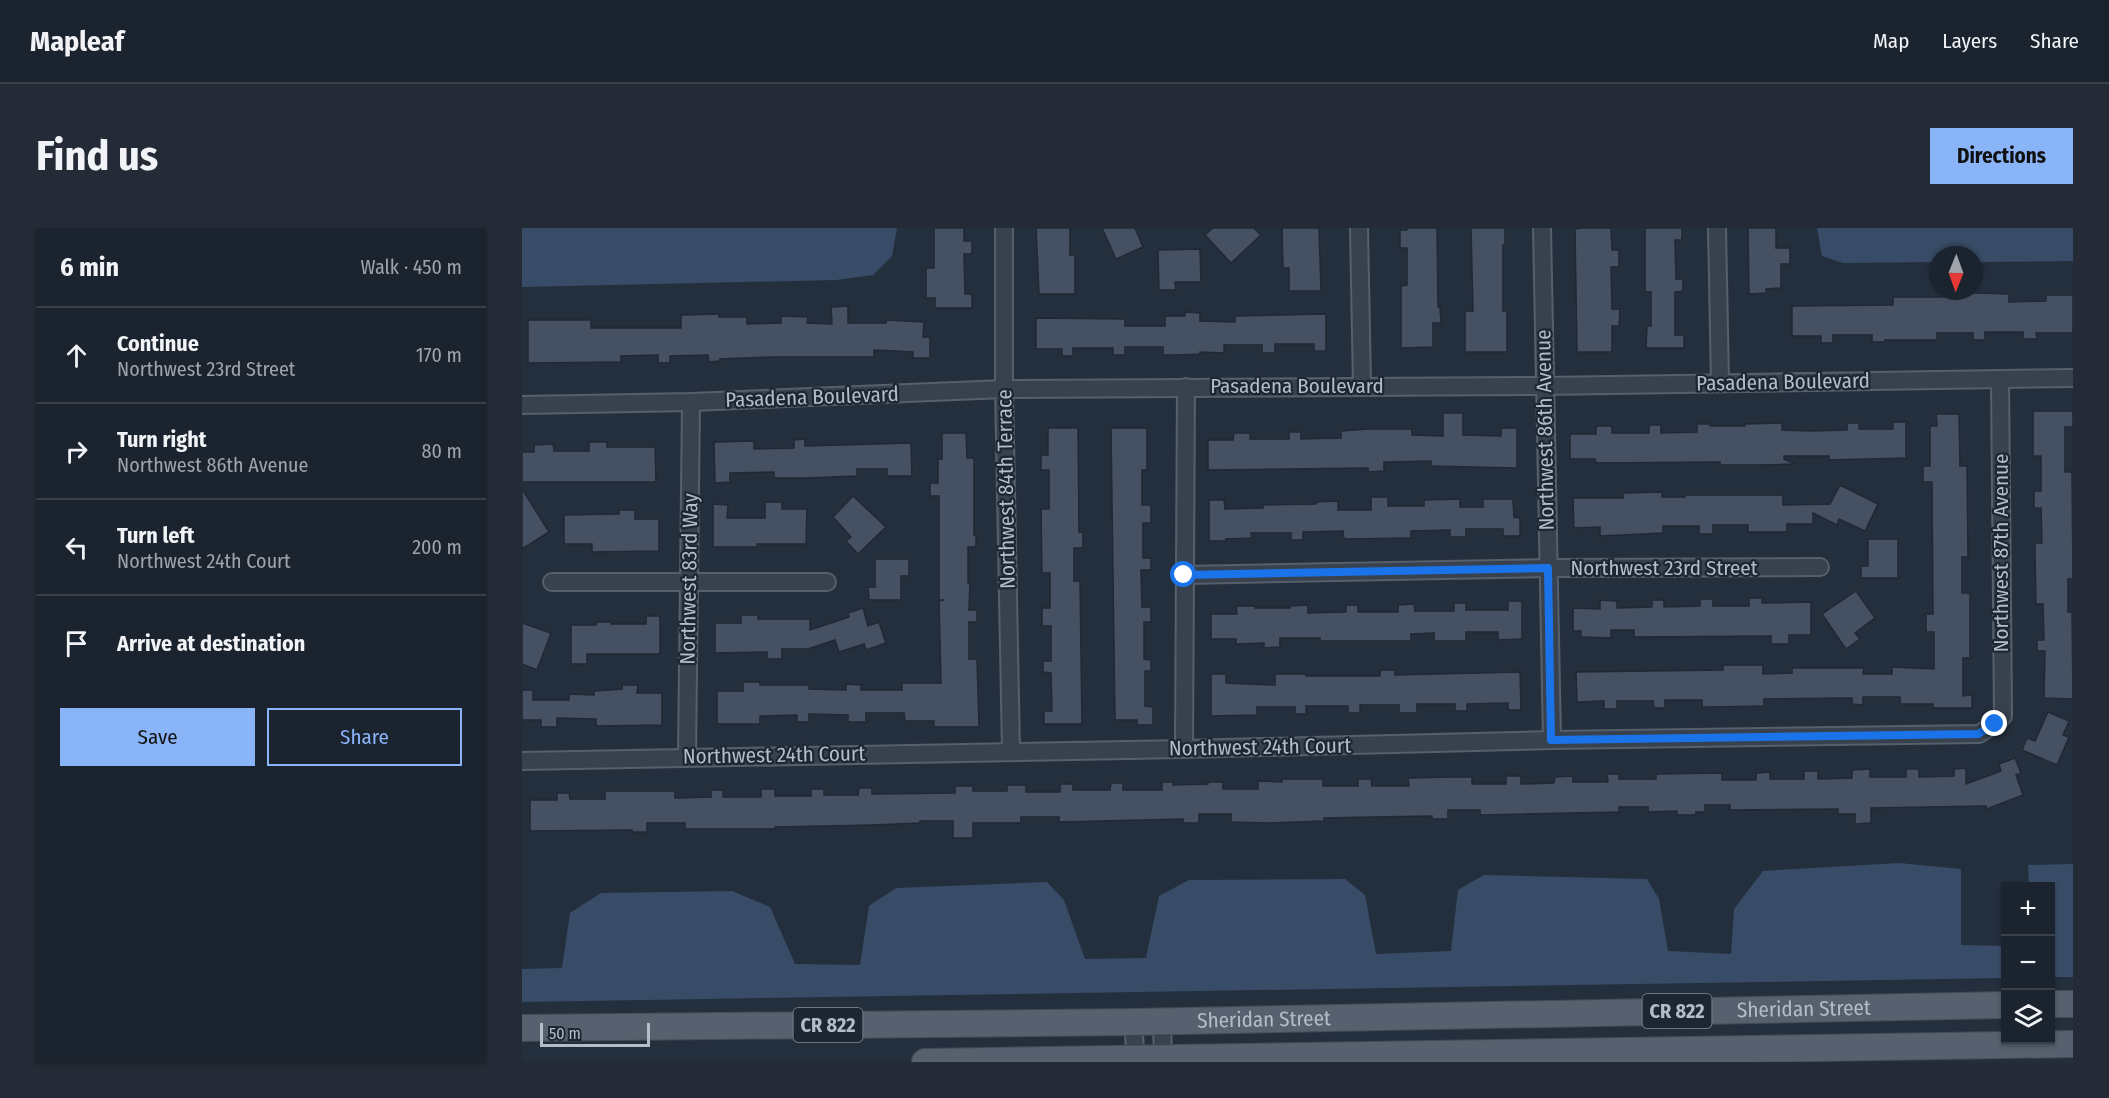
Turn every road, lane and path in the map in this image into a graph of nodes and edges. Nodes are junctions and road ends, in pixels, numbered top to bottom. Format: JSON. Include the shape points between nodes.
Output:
{"nodes":[{"id":1,"x":1004,"y":228,"type":"edge"},
{"id":2,"x":1359,"y":228,"type":"edge"},
{"id":3,"x":1542,"y":228,"type":"edge"},
{"id":4,"x":1717,"y":228,"type":"edge"},
{"id":5,"x":2073,"y":378,"type":"edge"},
{"id":6,"x":2000,"y":379,"type":"junction"},
{"id":7,"x":1720,"y":383,"type":"junction"},
{"id":8,"x":1362,"y":386,"type":"junction"},
{"id":9,"x":1544,"y":386,"type":"junction"},
{"id":10,"x":1186,"y":387,"type":"junction"},
{"id":11,"x":1004,"y":389,"type":"junction"},
{"id":12,"x":691,"y":402,"type":"junction"},
{"id":13,"x":522,"y":405,"type":"edge"},
{"id":14,"x":1820,"y":567,"type":"dead end"},
{"id":15,"x":1548,"y":568,"type":"junction"},
{"id":16,"x":1184,"y":575,"type":"junction"},
{"id":17,"x":690,"y":581,"type":"junction"},
{"id":18,"x":552,"y":582,"type":"dead end"},
{"id":19,"x":827,"y":582,"type":"dead end"},
{"id":20,"x":1995,"y":724,"type":"joint"},
{"id":21,"x":1551,"y":740,"type":"junction"},
{"id":22,"x":1184,"y":749,"type":"junction"},
{"id":23,"x":1011,"y":751,"type":"junction"},
{"id":24,"x":687,"y":757,"type":"junction"},
{"id":25,"x":522,"y":761,"type":"edge"},
{"id":26,"x":2055,"y":1004,"type":"edge"},
{"id":27,"x":2073,"y":1004,"type":"edge"},
{"id":28,"x":2001,"y":1005,"type":"edge"},
{"id":29,"x":1162,"y":1021,"type":"junction"},
{"id":30,"x":1133,"y":1022,"type":"junction"},
{"id":31,"x":522,"y":1029,"type":"edge"},
{"id":32,"x":2073,"y":1044,"type":"edge"},
{"id":33,"x":1136,"y":1060,"type":"edge"},
{"id":34,"x":1163,"y":1060,"type":"edge"},
{"id":35,"x":925,"y":1062,"type":"edge"}],
"edges":[{"from":1,"to":11,"type":"street","name":"Northwest 84th Terrace"},
{"from":2,"to":8,"type":"street"},
{"from":3,"to":9,"type":"street","name":"Northwest 86th Avenue"},
{"from":4,"to":7,"type":"street"},
{"from":5,"to":6,"type":"street","name":"Pasadena Boulevard"},
{"from":6,"to":7,"type":"street","name":"Pasadena Boulevard"},
{"from":6,"to":20,"type":"street","name":"Northwest 87th Avenue","via":[[2003,716]]},
{"from":7,"to":9,"type":"street","name":"Pasadena Boulevard"},
{"from":8,"to":9,"type":"street","name":"Pasadena Boulevard"},
{"from":8,"to":10,"type":"street","name":"Pasadena Boulevard"},
{"from":9,"to":15,"type":"street","name":"Northwest 86th Avenue"},
{"from":10,"to":11,"type":"street","name":"Pasadena Boulevard"},
{"from":10,"to":16,"type":"street"},
{"from":11,"to":12,"type":"street","name":"Pasadena Boulevard"},
{"from":11,"to":23,"type":"street","name":"Northwest 84th Terrace"},
{"from":12,"to":13,"type":"street","name":"Pasadena Boulevard"},
{"from":12,"to":17,"type":"street","name":"Northwest 83rd Way"},
{"from":14,"to":15,"type":"street","name":"Northwest 23rd Street"},
{"from":15,"to":16,"type":"street","name":"Northwest 23rd Street"},
{"from":15,"to":21,"type":"street","name":"Northwest 86th Avenue"},
{"from":16,"to":22,"type":"street"},
{"from":17,"to":18,"type":"street"},
{"from":17,"to":19,"type":"street"},
{"from":17,"to":24,"type":"street","name":"Northwest 83rd Way"},
{"from":20,"to":21,"type":"street","name":"Northwest 24th Court","via":[[1978,734]]},
{"from":21,"to":22,"type":"street","name":"Northwest 24th Court"},
{"from":22,"to":23,"type":"street","name":"Northwest 24th Court"},
{"from":23,"to":24,"type":"street","name":"Northwest 24th Court"},
{"from":24,"to":25,"type":"street","name":"Northwest 24th Court"},
{"from":26,"to":27,"type":"main road"},
{"from":28,"to":29,"type":"main road","name":"Sheridan Street","number":"CR 822"},
{"from":29,"to":30,"type":"main road","name":"Sheridan Street","number":"CR 822"},
{"from":29,"to":34,"type":"street"},
{"from":30,"to":31,"type":"main road","name":"Sheridan Street","number":"CR 822"},
{"from":30,"to":33,"type":"street"},
{"from":32,"to":34,"type":"main road","name":"Sheridan Street","number":"CR 822"},
{"from":33,"to":34,"type":"main road","name":"Sheridan Street","number":"CR 822"},
{"from":33,"to":35,"type":"main road","name":"Sheridan Street","number":"CR 822"}]}
